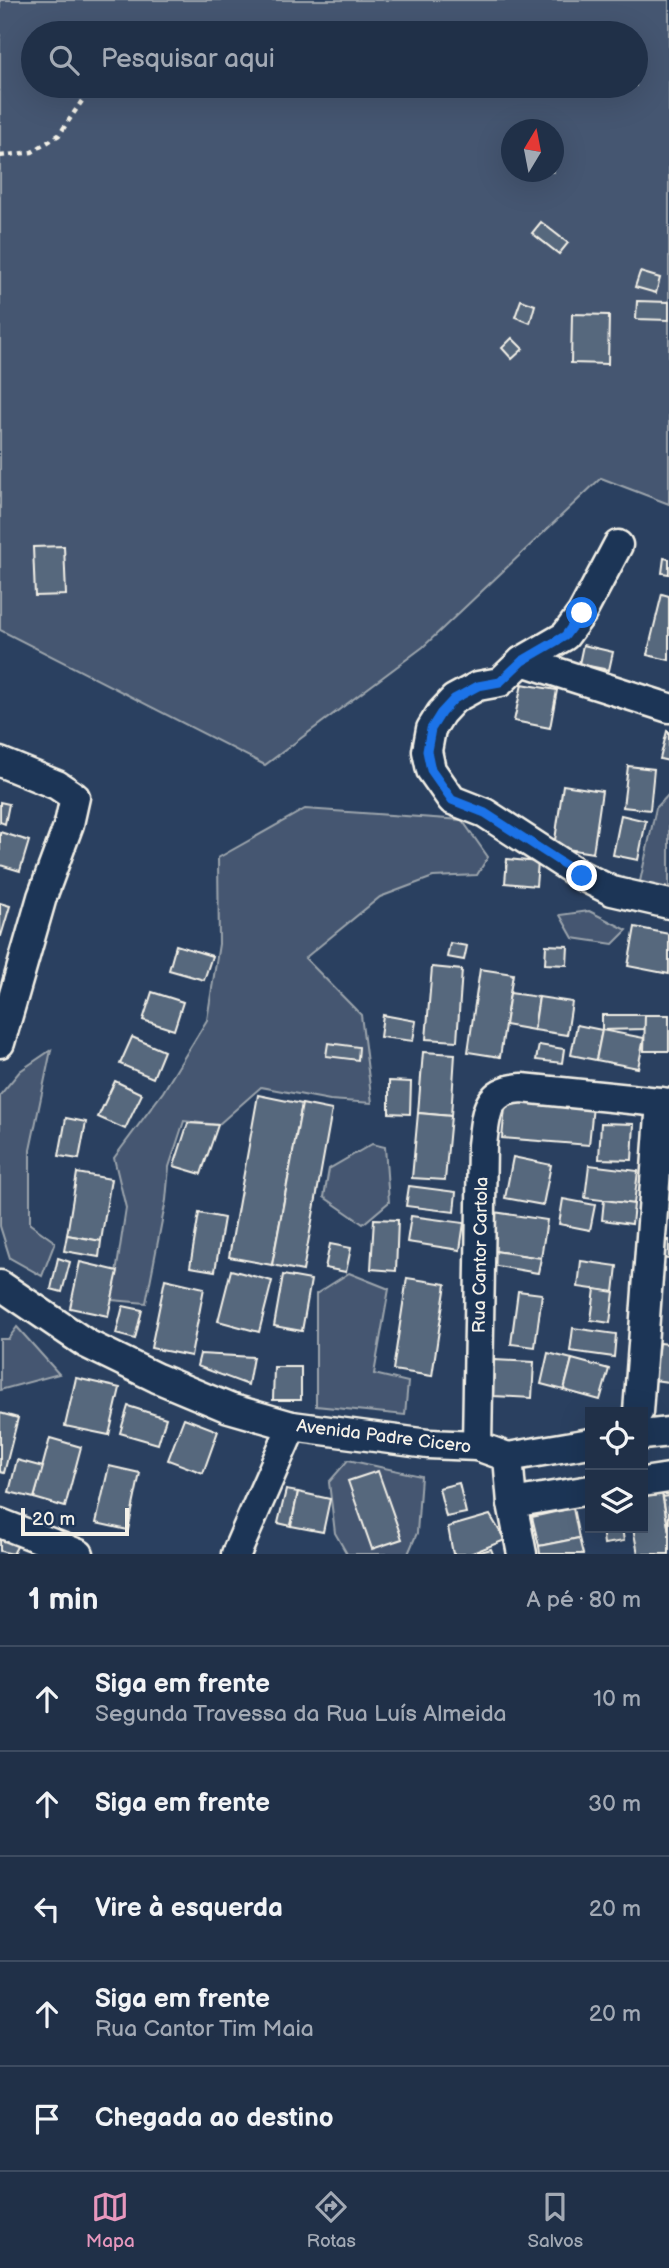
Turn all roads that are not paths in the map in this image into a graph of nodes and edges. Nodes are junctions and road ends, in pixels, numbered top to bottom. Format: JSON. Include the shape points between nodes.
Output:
{"nodes":[{"id":1,"x":618,"y":545,"type":"dead end"},
{"id":2,"x":522,"y":661,"type":"junction"},
{"id":3,"x":669,"y":708,"type":"edge"},
{"id":4,"x":0,"y":762,"type":"edge"},
{"id":5,"x":669,"y":904,"type":"edge"},
{"id":6,"x":0,"y":1042,"type":"edge"},
{"id":7,"x":665,"y":1102,"type":"edge"},
{"id":8,"x":0,"y":1285,"type":"edge"},
{"id":9,"x":638,"y":1407,"type":"edge"},
{"id":10,"x":292,"y":1426,"type":"junction"},
{"id":11,"x":669,"y":1432,"type":"edge"},
{"id":12,"x":648,"y":1434,"type":"edge"},
{"id":13,"x":585,"y":1444,"type":"edge"},
{"id":14,"x":477,"y":1446,"type":"junction"},
{"id":15,"x":508,"y":1457,"type":"junction"},
{"id":16,"x":669,"y":1478,"type":"edge"},
{"id":17,"x":648,"y":1481,"type":"edge"},
{"id":18,"x":585,"y":1491,"type":"edge"},
{"id":19,"x":512,"y":1503,"type":"junction"},
{"id":20,"x":0,"y":1523,"type":"edge"},
{"id":21,"x":61,"y":1551,"type":"edge"},
{"id":22,"x":236,"y":1554,"type":"edge"},
{"id":23,"x":522,"y":1554,"type":"edge"}],
"edges":[{"from":1,"to":2,"type":"street","via":[[565,636]]},
{"from":2,"to":3,"type":"street"},
{"from":2,"to":5,"type":"street","via":[[500,682],[478,686],[454,699],[441,713],[431,729],[427,751],[431,770],[452,800],[485,813],[582,876],[612,891]]},
{"from":4,"to":6,"type":"street","via":[[75,797]]},
{"from":7,"to":9,"type":"street"},
{"from":7,"to":14,"type":"street","name":"Rua Cantor Cartola","via":[[522,1087],[507,1088],[491,1102],[482,1145]]},
{"from":8,"to":10,"type":"street","name":"Avenida Padre Cicero","via":[[87,1344],[157,1378],[229,1408]]},
{"from":10,"to":14,"type":"street","name":"Avenida Padre Cicero"},
{"from":10,"to":22,"type":"street"},
{"from":11,"to":12,"type":"street"},
{"from":13,"to":15,"type":"street","name":"Avenida Padre Cicero"},
{"from":14,"to":15,"type":"street","name":"Avenida Padre Cicero"},
{"from":15,"to":19,"type":"street"},
{"from":16,"to":17,"type":"street"},
{"from":18,"to":19,"type":"street"},
{"from":19,"to":23,"type":"street"},
{"from":20,"to":21,"type":"street"}]}
